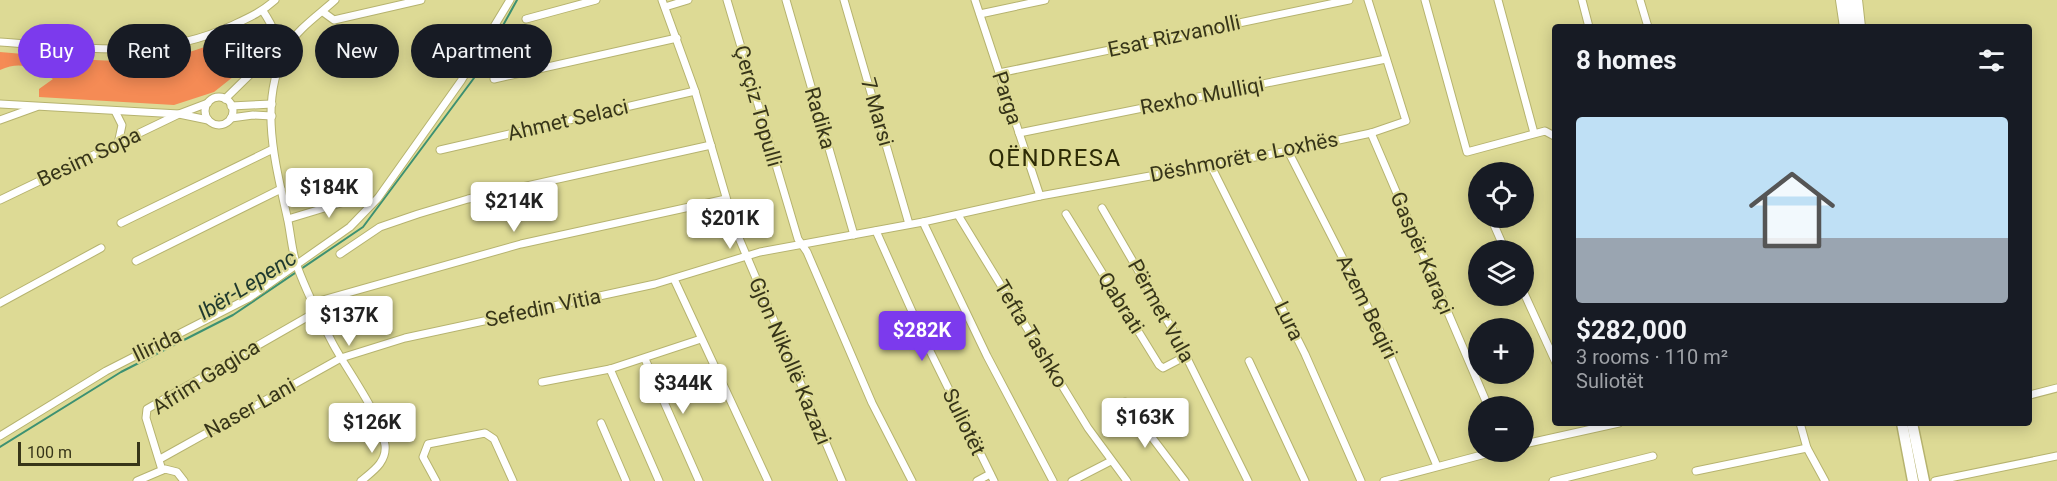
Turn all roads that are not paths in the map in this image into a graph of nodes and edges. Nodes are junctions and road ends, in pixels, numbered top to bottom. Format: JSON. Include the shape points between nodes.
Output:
{"nodes":[{"id":1,"x":275,"y":0,"type":"edge"},
{"id":2,"x":335,"y":0,"type":"edge"},
{"id":3,"x":421,"y":0,"type":"edge"},
{"id":4,"x":510,"y":0,"type":"edge"},
{"id":5,"x":596,"y":0,"type":"edge"},
{"id":6,"x":688,"y":0,"type":"edge"},
{"id":7,"x":727,"y":0,"type":"edge"},
{"id":8,"x":786,"y":0,"type":"edge"},
{"id":9,"x":844,"y":0,"type":"edge"},
{"id":10,"x":975,"y":0,"type":"edge"},
{"id":11,"x":1045,"y":0,"type":"edge"},
{"id":12,"x":1349,"y":0,"type":"edge"},
{"id":13,"x":1368,"y":0,"type":"edge"},
{"id":14,"x":1425,"y":0,"type":"edge"},
{"id":15,"x":1498,"y":0,"type":"edge"},
{"id":16,"x":1582,"y":0,"type":"edge"},
{"id":17,"x":1641,"y":0,"type":"edge"},
{"id":18,"x":1843,"y":0,"type":"edge"},
{"id":19,"x":1855,"y":0,"type":"edge"},
{"id":20,"x":663,"y":4,"type":"edge"},
{"id":21,"x":263,"y":11,"type":"junction"},
{"id":22,"x":323,"y":12,"type":"junction"},
{"id":23,"x":980,"y":15,"type":"junction"},
{"id":24,"x":526,"y":19,"type":"dead end"},
{"id":25,"x":1588,"y":24,"type":"edge"},
{"id":26,"x":1647,"y":24,"type":"edge"},
{"id":27,"x":1847,"y":24,"type":"edge"},
{"id":28,"x":1858,"y":24,"type":"edge"},
{"id":29,"x":677,"y":38,"type":"junction"},
{"id":30,"x":0,"y":42,"type":"edge"},
{"id":31,"x":1386,"y":59,"type":"junction"},
{"id":32,"x":999,"y":73,"type":"junction"},
{"id":33,"x":494,"y":79,"type":"dead end"},
{"id":34,"x":695,"y":91,"type":"junction"},
{"id":35,"x":225,"y":99,"type":"junction"},
{"id":36,"x":208,"y":103,"type":"junction"},
{"id":37,"x":0,"y":104,"type":"edge"},
{"id":38,"x":272,"y":104,"type":"junction"},
{"id":39,"x":39,"y":106,"type":"junction"},
{"id":40,"x":231,"y":106,"type":"junction"},
{"id":41,"x":115,"y":111,"type":"junction"},
{"id":42,"x":179,"y":114,"type":"junction"},
{"id":43,"x":272,"y":116,"type":"junction"},
{"id":44,"x":231,"y":118,"type":"junction"},
{"id":45,"x":0,"y":120,"type":"edge"},
{"id":46,"x":208,"y":120,"type":"junction"},
{"id":47,"x":1371,"y":132,"type":"junction"},
{"id":48,"x":1019,"y":133,"type":"junction"},
{"id":49,"x":1534,"y":133,"type":"junction"},
{"id":50,"x":1552,"y":135,"type":"edge"},
{"id":51,"x":118,"y":144,"type":"junction"},
{"id":52,"x":711,"y":145,"type":"junction"},
{"id":53,"x":273,"y":149,"type":"junction"},
{"id":54,"x":440,"y":150,"type":"dead end"},
{"id":55,"x":1288,"y":151,"type":"junction"},
{"id":56,"x":1210,"y":164,"type":"junction"},
{"id":57,"x":280,"y":189,"type":"junction"},
{"id":58,"x":364,"y":196,"type":"dead end"},
{"id":59,"x":1040,"y":196,"type":"junction"},
{"id":60,"x":726,"y":199,"type":"junction"},
{"id":61,"x":0,"y":200,"type":"edge"},
{"id":62,"x":1102,"y":208,"type":"dead end"},
{"id":63,"x":958,"y":214,"type":"junction"},
{"id":64,"x":1066,"y":214,"type":"dead end"},
{"id":65,"x":288,"y":219,"type":"junction"},
{"id":66,"x":923,"y":222,"type":"junction"},
{"id":67,"x":121,"y":224,"type":"dead end"},
{"id":68,"x":909,"y":224,"type":"junction"},
{"id":69,"x":876,"y":231,"type":"junction"},
{"id":70,"x":854,"y":235,"type":"junction"},
{"id":71,"x":802,"y":244,"type":"junction"},
{"id":72,"x":101,"y":248,"type":"dead end"},
{"id":73,"x":340,"y":254,"type":"dead end"},
{"id":74,"x":745,"y":255,"type":"junction"},
{"id":75,"x":136,"y":261,"type":"dead end"},
{"id":76,"x":297,"y":265,"type":"junction"},
{"id":77,"x":674,"y":279,"type":"junction"},
{"id":78,"x":0,"y":303,"type":"edge"},
{"id":79,"x":312,"y":303,"type":"junction"},
{"id":80,"x":1530,"y":306,"type":"edge"},
{"id":81,"x":316,"y":312,"type":"junction"},
{"id":82,"x":701,"y":339,"type":"junction"},
{"id":83,"x":1552,"y":354,"type":"edge"},
{"id":84,"x":1186,"y":356,"type":"junction"},
{"id":85,"x":341,"y":358,"type":"junction"},
{"id":86,"x":645,"y":359,"type":"junction"},
{"id":87,"x":1249,"y":361,"type":"dead end"},
{"id":88,"x":610,"y":369,"type":"junction"},
{"id":89,"x":542,"y":382,"type":"dead end"},
{"id":90,"x":2057,"y":388,"type":"edge"},
{"id":91,"x":2032,"y":394,"type":"edge"},
{"id":92,"x":1484,"y":396,"type":"edge"},
{"id":93,"x":1125,"y":402,"type":"dead end"},
{"id":94,"x":601,"y":423,"type":"dead end"},
{"id":95,"x":1584,"y":426,"type":"edge"},
{"id":96,"x":1607,"y":426,"type":"edge"},
{"id":97,"x":1801,"y":426,"type":"edge"},
{"id":98,"x":1911,"y":426,"type":"edge"},
{"id":99,"x":1912,"y":426,"type":"edge"},
{"id":100,"x":1586,"y":431,"type":"junction"},
{"id":101,"x":0,"y":436,"type":"edge"},
{"id":102,"x":1534,"y":442,"type":"edge"},
{"id":103,"x":1807,"y":448,"type":"junction"},
{"id":104,"x":1653,"y":456,"type":"dead end"},
{"id":105,"x":2057,"y":456,"type":"edge"},
{"id":106,"x":1468,"y":458,"type":"edge"},
{"id":107,"x":159,"y":459,"type":"junction"},
{"id":108,"x":1111,"y":461,"type":"junction"},
{"id":109,"x":1437,"y":466,"type":"junction"},
{"id":110,"x":162,"y":470,"type":"junction"},
{"id":111,"x":1696,"y":471,"type":"dead end"},
{"id":112,"x":990,"y":474,"type":"junction"},
{"id":113,"x":1565,"y":480,"type":"edge"},
{"id":114,"x":137,"y":481,"type":"edge"},
{"id":115,"x":184,"y":481,"type":"edge"},
{"id":116,"x":361,"y":481,"type":"edge"},
{"id":117,"x":436,"y":481,"type":"edge"},
{"id":118,"x":513,"y":481,"type":"edge"},
{"id":119,"x":626,"y":481,"type":"edge"},
{"id":120,"x":659,"y":481,"type":"edge"},
{"id":121,"x":699,"y":481,"type":"edge"},
{"id":122,"x":768,"y":481,"type":"edge"},
{"id":123,"x":842,"y":481,"type":"edge"},
{"id":124,"x":912,"y":481,"type":"edge"},
{"id":125,"x":977,"y":481,"type":"edge"},
{"id":126,"x":994,"y":481,"type":"edge"},
{"id":127,"x":1053,"y":481,"type":"edge"},
{"id":128,"x":1072,"y":481,"type":"edge"},
{"id":129,"x":1127,"y":481,"type":"edge"},
{"id":130,"x":1185,"y":481,"type":"edge"},
{"id":131,"x":1248,"y":481,"type":"edge"},
{"id":132,"x":1305,"y":481,"type":"edge"},
{"id":133,"x":1360,"y":481,"type":"edge"},
{"id":134,"x":1384,"y":481,"type":"edge"},
{"id":135,"x":1553,"y":481,"type":"edge"},
{"id":136,"x":1825,"y":481,"type":"edge"},
{"id":137,"x":1913,"y":481,"type":"edge"},
{"id":138,"x":1924,"y":481,"type":"edge"},
{"id":139,"x":1935,"y":481,"type":"edge"}],
"edges":[{"from":1,"to":21,"type":"street"},
{"from":2,"to":22,"type":"street"},
{"from":3,"to":22,"type":"street","via":[[334,20]]},
{"from":4,"to":76,"type":"street","name":"Ilirida","via":[[479,56],[378,198],[350,227]]},
{"from":5,"to":24,"type":"street"},
{"from":6,"to":20,"type":"street"},
{"from":7,"to":71,"type":"street","name":"Çerçiz Topulli"},
{"from":8,"to":70,"type":"street","name":"Radika"},
{"from":9,"to":68,"type":"street","name":"7 Marsi"},
{"from":10,"to":23,"type":"street","name":"Parga"},
{"from":11,"to":23,"type":"street"},
{"from":12,"to":32,"type":"street","name":"Esat Rizvanolli"},
{"from":13,"to":31,"type":"street","name":"Dëshmorët e Loxhës"},
{"from":14,"to":49,"type":"street","via":[[1467,152]]},
{"from":15,"to":49,"type":"street"},
{"from":16,"to":25,"type":"street"},
{"from":17,"to":26,"type":"street"},
{"from":18,"to":27,"type":"highway"},
{"from":19,"to":28,"type":"highway"},
{"from":20,"to":29,"type":"street","name":"Gjon Nikollë Kazazi"},
{"from":21,"to":30,"type":"street","via":[[204,38],[164,48]]},
{"from":21,"to":35,"type":"street","via":[[274,30],[273,52]]},
{"from":22,"to":38,"type":"street","via":[[288,46],[280,63]]},
{"from":23,"to":32,"type":"street","name":"Parga"},
{"from":29,"to":33,"type":"street"},
{"from":29,"to":34,"type":"street","name":"Gjon Nikollë Kazazi"},
{"from":31,"to":47,"type":"street","name":"Dëshmorët e Loxhës","via":[[1406,122]]},
{"from":31,"to":48,"type":"street","name":"Rexho Mulliqi"},
{"from":32,"to":48,"type":"street","name":"Parga"},
{"from":34,"to":52,"type":"street","name":"Gjon Nikollë Kazazi"},
{"from":34,"to":54,"type":"street","name":"Ahmet Selaci"},
{"from":35,"to":36,"type":"street","name":"Besim Sopa","via":[[216,98]]},
{"from":35,"to":40,"type":"street"},
{"from":36,"to":42,"type":"street","name":"Besim Sopa"},
{"from":36,"to":46,"type":"street"},
{"from":37,"to":39,"type":"street","name":"Besim Sopa"},
{"from":38,"to":40,"type":"street"},
{"from":38,"to":43,"type":"street"},
{"from":39,"to":41,"type":"street","name":"Besim Sopa"},
{"from":39,"to":45,"type":"street"},
{"from":40,"to":44,"type":"street"},
{"from":41,"to":42,"type":"street","name":"Besim Sopa"},
{"from":41,"to":51,"type":"street","via":[[122,125]]},
{"from":42,"to":46,"type":"street","name":"Besim Sopa"},
{"from":42,"to":51,"type":"street","name":"Besim Sopa"},
{"from":43,"to":44,"type":"street","name":"Besim Sopa"},
{"from":43,"to":53,"type":"street"},
{"from":44,"to":46,"type":"street","name":"Besim Sopa","via":[[220,125]]},
{"from":47,"to":55,"type":"street","name":"Dëshmorët e Loxhës"},
{"from":47,"to":92,"type":"street","name":"Gaspër Karaçi"},
{"from":48,"to":59,"type":"street","name":"Parga"},
{"from":49,"to":50,"type":"street","via":[[1545,131]]},
{"from":51,"to":61,"type":"street","name":"Besim Sopa"},
{"from":52,"to":60,"type":"street","name":"Gjon Nikollë Kazazi"},
{"from":52,"to":73,"type":"street","via":[[468,199],[380,227]]},
{"from":53,"to":57,"type":"street"},
{"from":53,"to":67,"type":"street"},
{"from":55,"to":56,"type":"street","name":"Dëshmorët e Loxhës"},
{"from":55,"to":109,"type":"street","name":"Azem Beqiri","via":[[1379,329]]},
{"from":56,"to":59,"type":"street","name":"Dëshmorët e Loxhës"},
{"from":56,"to":133,"type":"street","name":"Lura","via":[[1305,354]]},
{"from":57,"to":65,"type":"street"},
{"from":57,"to":75,"type":"street"},
{"from":58,"to":65,"type":"street"},
{"from":59,"to":63,"type":"street","name":"Dëshmorët e Loxhës"},
{"from":60,"to":74,"type":"street","name":"Gjon Nikollë Kazazi"},
{"from":60,"to":79,"type":"street","via":[[521,244]]},
{"from":62,"to":84,"type":"street","name":"Përmet Vula"},
{"from":63,"to":66,"type":"street","name":"Dëshmorët e Loxhës"},
{"from":63,"to":108,"type":"street","name":"Tefta Tashko"},
{"from":64,"to":84,"type":"street","name":"Qabrati","via":[[1159,365],[1163,368]]},
{"from":65,"to":76,"type":"street"},
{"from":66,"to":68,"type":"street","name":"Dëshmorët e Loxhës"},
{"from":66,"to":127,"type":"street"},
{"from":68,"to":69,"type":"street","name":"Dëshmorët e Loxhës"},
{"from":69,"to":70,"type":"street","name":"Dëshmorët e Loxhës"},
{"from":69,"to":112,"type":"street","name":"Suliotët"},
{"from":70,"to":71,"type":"street","name":"Dëshmorët e Loxhës"},
{"from":71,"to":74,"type":"street","name":"Dëshmorët e Loxhës"},
{"from":71,"to":124,"type":"street","name":"Çerçiz Topulli","via":[[872,403]]},
{"from":72,"to":78,"type":"street"},
{"from":74,"to":77,"type":"street","name":"Sefedin Vitia"},
{"from":74,"to":123,"type":"street","name":"Gjon Nikollë Kazazi"},
{"from":76,"to":79,"type":"street"},
{"from":76,"to":101,"type":"street","name":"Ilirida","via":[[242,302],[106,371]]},
{"from":77,"to":82,"type":"street"},
{"from":77,"to":85,"type":"street","name":"Sefedin Vitia","via":[[450,327]]},
{"from":79,"to":81,"type":"street"},
{"from":80,"to":83,"type":"street"},
{"from":81,"to":85,"type":"street"},
{"from":81,"to":107,"type":"street","name":"Afrim Gagica","via":[[147,409],[146,418]]},
{"from":82,"to":86,"type":"street"},
{"from":82,"to":122,"type":"street"},
{"from":84,"to":131,"type":"street","name":"Përmet Vula"},
{"from":85,"to":107,"type":"street","name":"Naser Lani"},
{"from":85,"to":116,"type":"street","via":[[362,392],[385,446],[383,461]]},
{"from":86,"to":88,"type":"street"},
{"from":86,"to":121,"type":"street"},
{"from":87,"to":132,"type":"street"},
{"from":88,"to":89,"type":"street"},
{"from":88,"to":120,"type":"street"},
{"from":90,"to":91,"type":"street"},
{"from":93,"to":130,"type":"street"},
{"from":94,"to":119,"type":"street"},
{"from":95,"to":100,"type":"street"},
{"from":96,"to":100,"type":"street"},
{"from":97,"to":103,"type":"street"},
{"from":98,"to":137,"type":"main road"},
{"from":99,"to":138,"type":"main road"},
{"from":100,"to":102,"type":"street"},
{"from":103,"to":111,"type":"street"},
{"from":103,"to":136,"type":"street"},
{"from":104,"to":113,"type":"street"},
{"from":105,"to":139,"type":"street"},
{"from":106,"to":109,"type":"street"},
{"from":107,"to":110,"type":"street","name":"Afrim Gagica"},
{"from":108,"to":128,"type":"street"},
{"from":108,"to":129,"type":"street","name":"Tefta Tashko"},
{"from":109,"to":134,"type":"street"},
{"from":110,"to":114,"type":"street"},
{"from":110,"to":115,"type":"street","via":[[177,472]]},
{"from":112,"to":125,"type":"street"},
{"from":112,"to":126,"type":"street","name":"Suliotët"},
{"from":113,"to":135,"type":"street"},
{"from":117,"to":118,"type":"street","via":[[423,456],[428,444],[485,433],[494,439]]}]}
